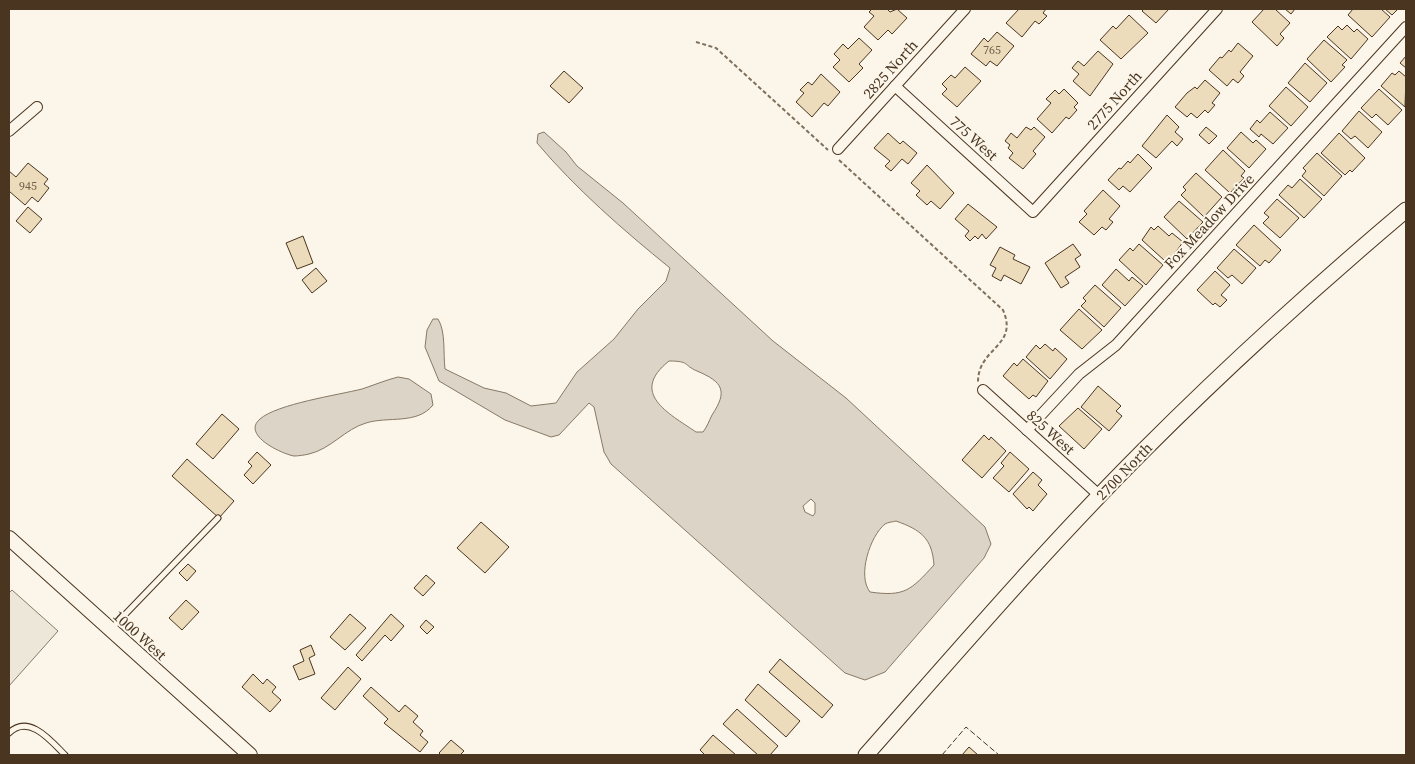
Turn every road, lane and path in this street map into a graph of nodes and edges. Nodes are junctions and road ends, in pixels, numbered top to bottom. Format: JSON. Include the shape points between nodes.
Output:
{"nodes":[{"id":1,"x":965,"y":9,"type":"edge"},
{"id":2,"x":1217,"y":9,"type":"edge"},
{"id":3,"x":1406,"y":27,"type":"edge"},
{"id":4,"x":696,"y":42,"type":"dead end"},
{"id":5,"x":895,"y":86,"type":"junction"},
{"id":6,"x":37,"y":107,"type":"dead end"},
{"id":7,"x":9,"y":131,"type":"edge"},
{"id":8,"x":838,"y":149,"type":"dead end"},
{"id":9,"x":1406,"y":210,"type":"edge"},
{"id":10,"x":1033,"y":212,"type":"joint"},
{"id":11,"x":983,"y":390,"type":"joint"},
{"id":12,"x":1027,"y":430,"type":"junction"},
{"id":13,"x":1100,"y":496,"type":"junction"},
{"id":14,"x":218,"y":518,"type":"dead end"},
{"id":15,"x":9,"y":538,"type":"edge"},
{"id":16,"x":110,"y":630,"type":"junction"},
{"id":17,"x":9,"y":733,"type":"edge"},
{"id":18,"x":65,"y":755,"type":"edge"},
{"id":19,"x":250,"y":755,"type":"edge"},
{"id":20,"x":866,"y":755,"type":"edge"}],
"edges":[{"from":1,"to":5,"type":"street","name":"2825 North"},
{"from":2,"to":10,"type":"street","name":"2775 North"},
{"from":3,"to":12,"type":"street","name":"Fox Meadow Drive","via":[[1116,345],[1079,374]]},
{"from":4,"to":11,"type":"path","via":[[716,48],[1003,310],[1008,321],[1007,333],[978,368],[978,382]]},
{"from":5,"to":8,"type":"street","name":"2825 North"},
{"from":5,"to":10,"type":"street","name":"775 West"},
{"from":6,"to":7,"type":"street"},
{"from":9,"to":13,"type":"main road","name":"2700 North","via":[[1260,338]]},
{"from":11,"to":12,"type":"street","name":"825 West"},
{"from":12,"to":13,"type":"street","name":"825 West"},
{"from":13,"to":20,"type":"main road","name":"2700 North"},
{"from":14,"to":16,"type":"lane"},
{"from":15,"to":16,"type":"street","name":"1000 West"},
{"from":16,"to":19,"type":"street","name":"1000 West"},
{"from":17,"to":18,"type":"lane","via":[[29,726],[45,734]]}]}
